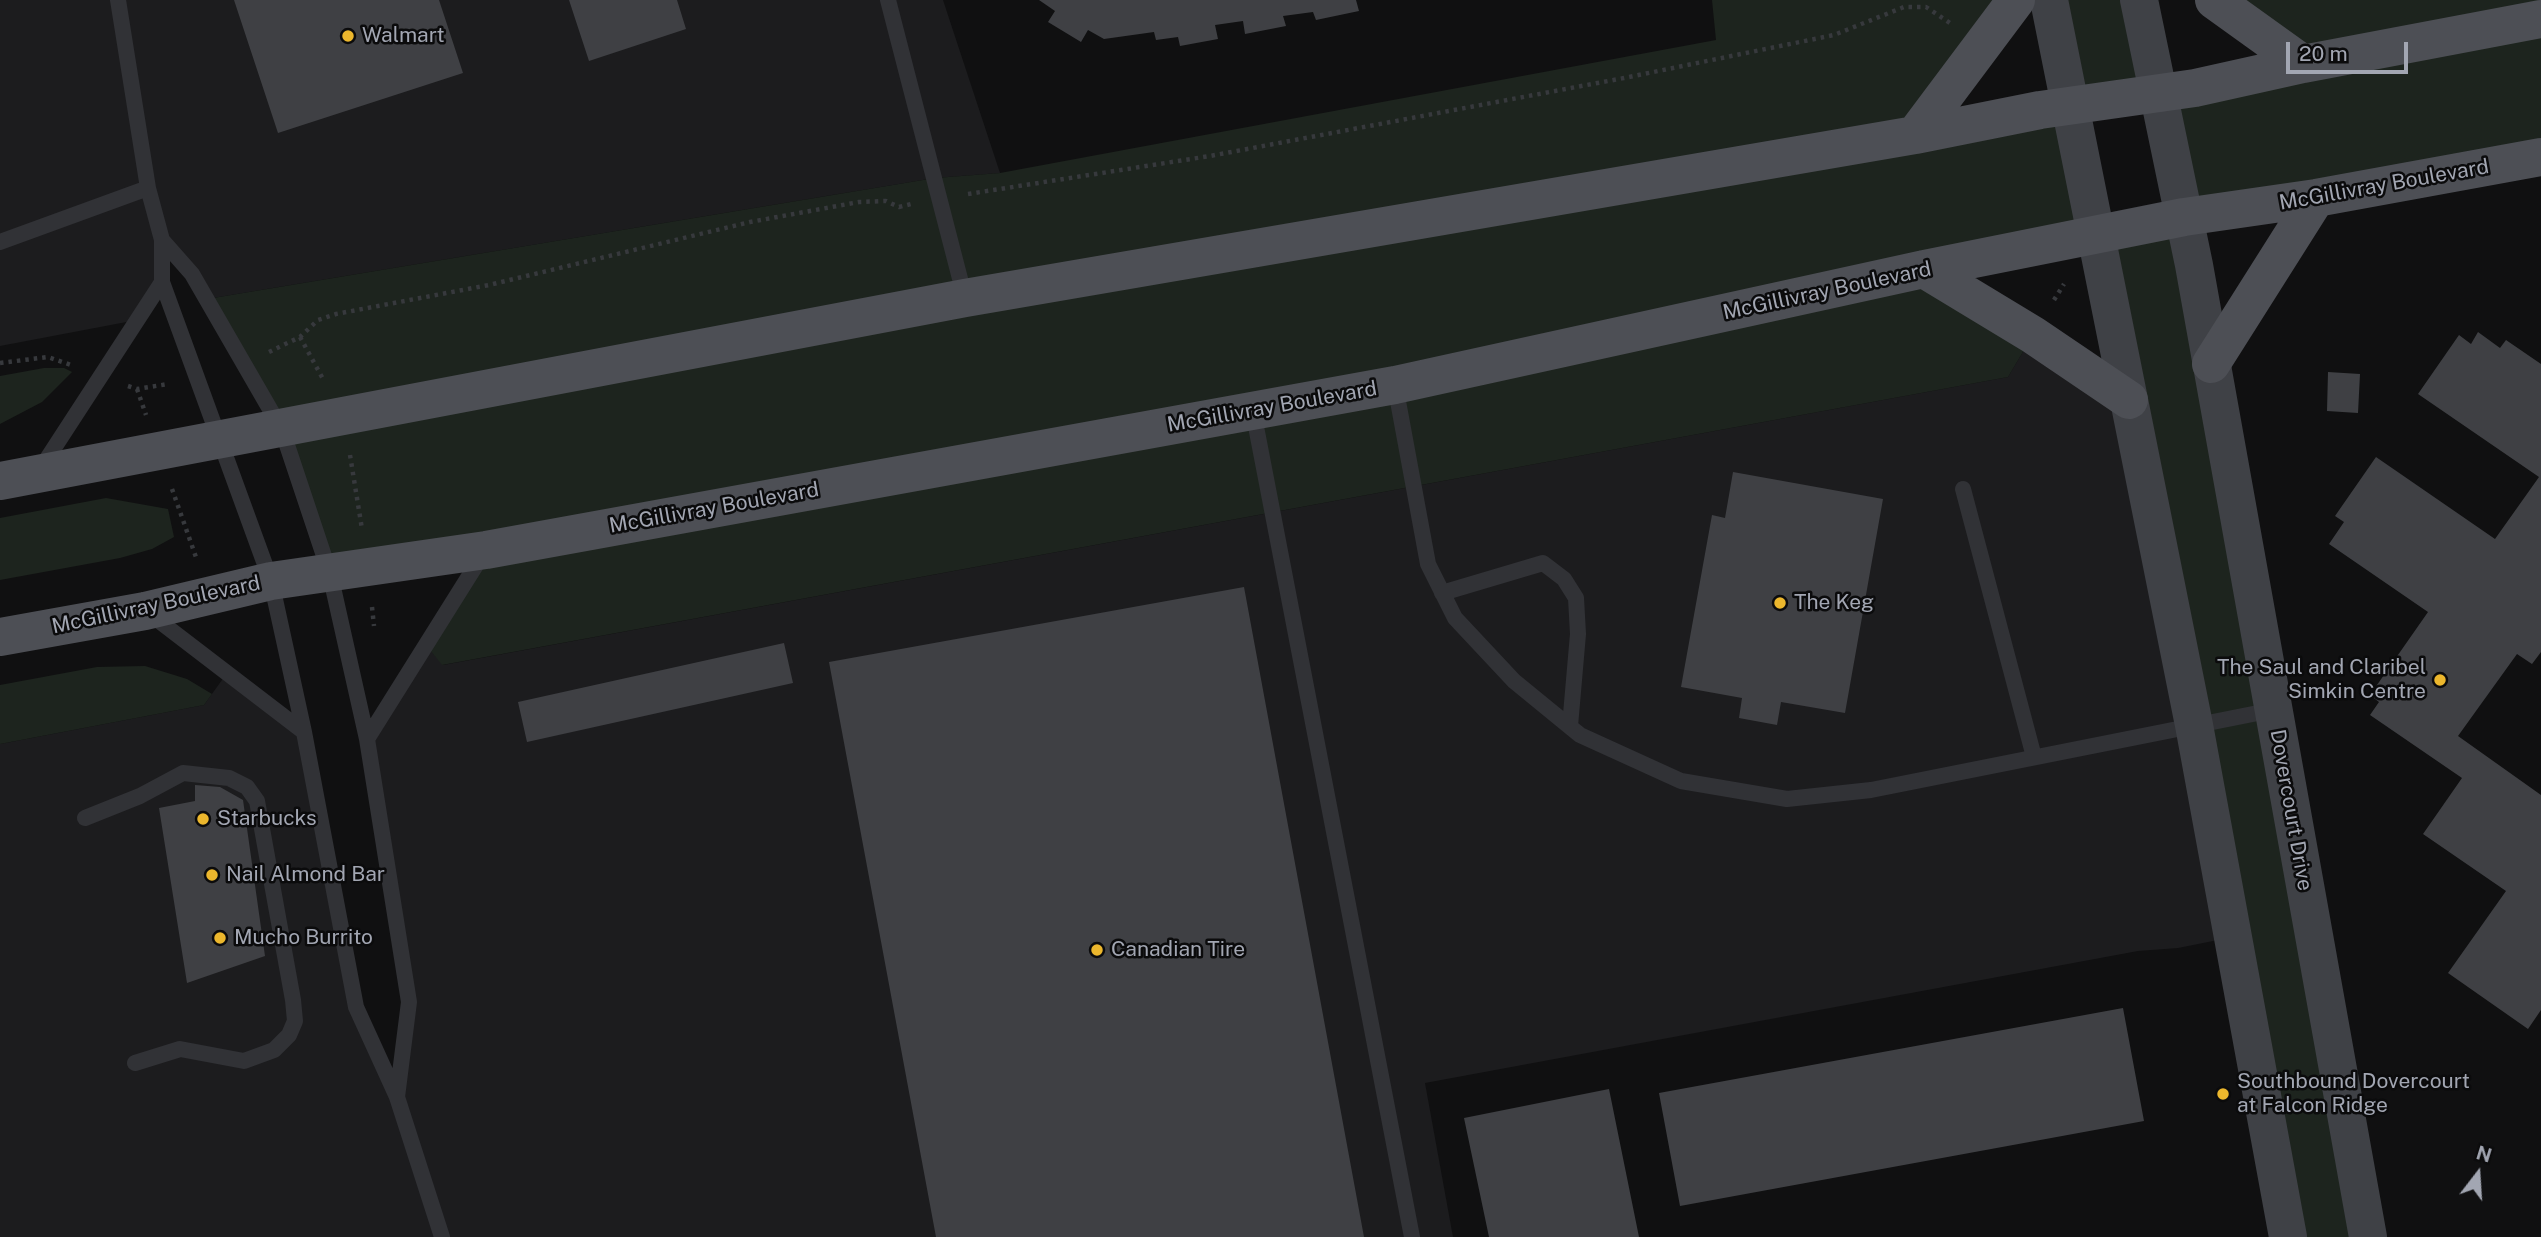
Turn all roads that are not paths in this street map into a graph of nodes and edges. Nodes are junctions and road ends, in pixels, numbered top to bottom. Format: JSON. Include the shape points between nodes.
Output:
{"nodes":[{"id":1,"x":118,"y":0,"type":"edge"},
{"id":2,"x":888,"y":0,"type":"edge"},
{"id":3,"x":2016,"y":0,"type":"edge"},
{"id":4,"x":2049,"y":0,"type":"edge"},
{"id":5,"x":2139,"y":0,"type":"edge"},
{"id":6,"x":2214,"y":0,"type":"edge"},
{"id":7,"x":2541,"y":19,"type":"edge"},
{"id":8,"x":2303,"y":64,"type":"junction"},
{"id":9,"x":2160,"y":94,"type":"junction"},
{"id":10,"x":2069,"y":107,"type":"junction"},
{"id":11,"x":1915,"y":135,"type":"junction"},
{"id":12,"x":2541,"y":157,"type":"edge"},
{"id":13,"x":148,"y":188,"type":"junction"},
{"id":14,"x":2316,"y":198,"type":"junction"},
{"id":15,"x":2184,"y":217,"type":"junction"},
{"id":16,"x":2097,"y":235,"type":"junction"},
{"id":17,"x":162,"y":240,"type":"junction"},
{"id":18,"x":0,"y":242,"type":"edge"},
{"id":19,"x":1924,"y":269,"type":"junction"},
{"id":20,"x":162,"y":282,"type":"junction"},
{"id":21,"x":965,"y":298,"type":"junction"},
{"id":22,"x":2211,"y":364,"type":"junction"},
{"id":23,"x":1395,"y":385,"type":"junction"},
{"id":24,"x":2129,"y":400,"type":"junction"},
{"id":25,"x":1253,"y":411,"type":"junction"},
{"id":26,"x":282,"y":430,"type":"junction"},
{"id":27,"x":220,"y":441,"type":"junction"},
{"id":28,"x":37,"y":473,"type":"junction"},
{"id":29,"x":0,"y":481,"type":"edge"},
{"id":30,"x":1963,"y":489,"type":"dead end"},
{"id":31,"x":486,"y":550,"type":"junction"},
{"id":32,"x":330,"y":574,"type":"junction"},
{"id":33,"x":271,"y":581,"type":"junction"},
{"id":34,"x":1442,"y":593,"type":"junction"},
{"id":35,"x":145,"y":611,"type":"junction"},
{"id":36,"x":0,"y":637,"type":"edge"},
{"id":37,"x":2273,"y":710,"type":"junction"},
{"id":38,"x":2194,"y":725,"type":"junction"},
{"id":39,"x":1570,"y":726,"type":"junction"},
{"id":40,"x":304,"y":732,"type":"junction"},
{"id":41,"x":367,"y":739,"type":"junction"},
{"id":42,"x":2034,"y":757,"type":"junction"},
{"id":43,"x":85,"y":818,"type":"dead end"},
{"id":44,"x":135,"y":1063,"type":"dead end"},
{"id":45,"x":397,"y":1097,"type":"junction"},
{"id":46,"x":442,"y":1237,"type":"edge"},
{"id":47,"x":1412,"y":1237,"type":"edge"},
{"id":48,"x":2288,"y":1237,"type":"edge"},
{"id":49,"x":2368,"y":1237,"type":"edge"}],
"edges":[{"from":1,"to":13,"type":"lane"},
{"from":2,"to":21,"type":"lane"},
{"from":3,"to":11,"type":"main road"},
{"from":4,"to":10,"type":"street"},
{"from":5,"to":9,"type":"street","name":"Dovercourt Drive"},
{"from":6,"to":8,"type":"main road"},
{"from":7,"to":8,"type":"main road"},
{"from":8,"to":9,"type":"main road"},
{"from":9,"to":10,"type":"main road"},
{"from":9,"to":15,"type":"street","name":"Dovercourt Drive"},
{"from":10,"to":11,"type":"main road"},
{"from":10,"to":16,"type":"street"},
{"from":11,"to":21,"type":"main road"},
{"from":12,"to":14,"type":"main road","name":"McGillivray Boulevard"},
{"from":13,"to":17,"type":"lane"},
{"from":13,"to":18,"type":"lane"},
{"from":14,"to":15,"type":"main road","name":"McGillivray Boulevard"},
{"from":14,"to":22,"type":"main road"},
{"from":15,"to":16,"type":"main road","name":"McGillivray Boulevard"},
{"from":15,"to":22,"type":"street","name":"Dovercourt Drive"},
{"from":16,"to":19,"type":"main road","name":"McGillivray Boulevard"},
{"from":16,"to":24,"type":"street"},
{"from":17,"to":20,"type":"lane"},
{"from":17,"to":26,"type":"lane","via":[[192,274]]},
{"from":19,"to":23,"type":"main road","name":"McGillivray Boulevard"},
{"from":19,"to":24,"type":"main road"},
{"from":20,"to":27,"type":"lane"},
{"from":20,"to":28,"type":"lane"},
{"from":21,"to":26,"type":"main road"},
{"from":22,"to":37,"type":"street","name":"Dovercourt Drive"},
{"from":23,"to":25,"type":"main road","name":"McGillivray Boulevard"},
{"from":23,"to":34,"type":"lane","via":[[1428,564]]},
{"from":24,"to":38,"type":"street"},
{"from":25,"to":31,"type":"main road","name":"McGillivray Boulevard"},
{"from":25,"to":47,"type":"lane"},
{"from":26,"to":27,"type":"main road"},
{"from":26,"to":32,"type":"lane"},
{"from":27,"to":28,"type":"main road"},
{"from":27,"to":33,"type":"lane"},
{"from":28,"to":29,"type":"main road"},
{"from":30,"to":42,"type":"lane"},
{"from":31,"to":32,"type":"main road","name":"McGillivray Boulevard"},
{"from":31,"to":41,"type":"lane"},
{"from":32,"to":33,"type":"main road","name":"McGillivray Boulevard"},
{"from":32,"to":41,"type":"lane"},
{"from":33,"to":35,"type":"main road","name":"McGillivray Boulevard"},
{"from":33,"to":40,"type":"lane"},
{"from":34,"to":39,"type":"lane","via":[[1455,618],[1514,681]]},
{"from":34,"to":39,"type":"lane","via":[[1543,563],[1564,579],[1576,598],[1578,634]]},
{"from":35,"to":36,"type":"main road","name":"McGillivray Boulevard"},
{"from":35,"to":40,"type":"lane"},
{"from":37,"to":38,"type":"lane"},
{"from":37,"to":49,"type":"street","name":"Dovercourt Drive"},
{"from":38,"to":42,"type":"lane"},
{"from":38,"to":48,"type":"street"},
{"from":39,"to":42,"type":"lane","via":[[1580,735],[1681,781],[1787,799],[1871,790]]},
{"from":40,"to":45,"type":"lane","via":[[356,1007]]},
{"from":41,"to":45,"type":"lane","via":[[410,1002]]},
{"from":43,"to":44,"type":"lane","via":[[183,773],[229,778],[247,787],[257,801],[293,1000],[295,1021],[289,1035],[274,1051],[244,1061],[180,1049]]},
{"from":45,"to":46,"type":"lane"}]}
